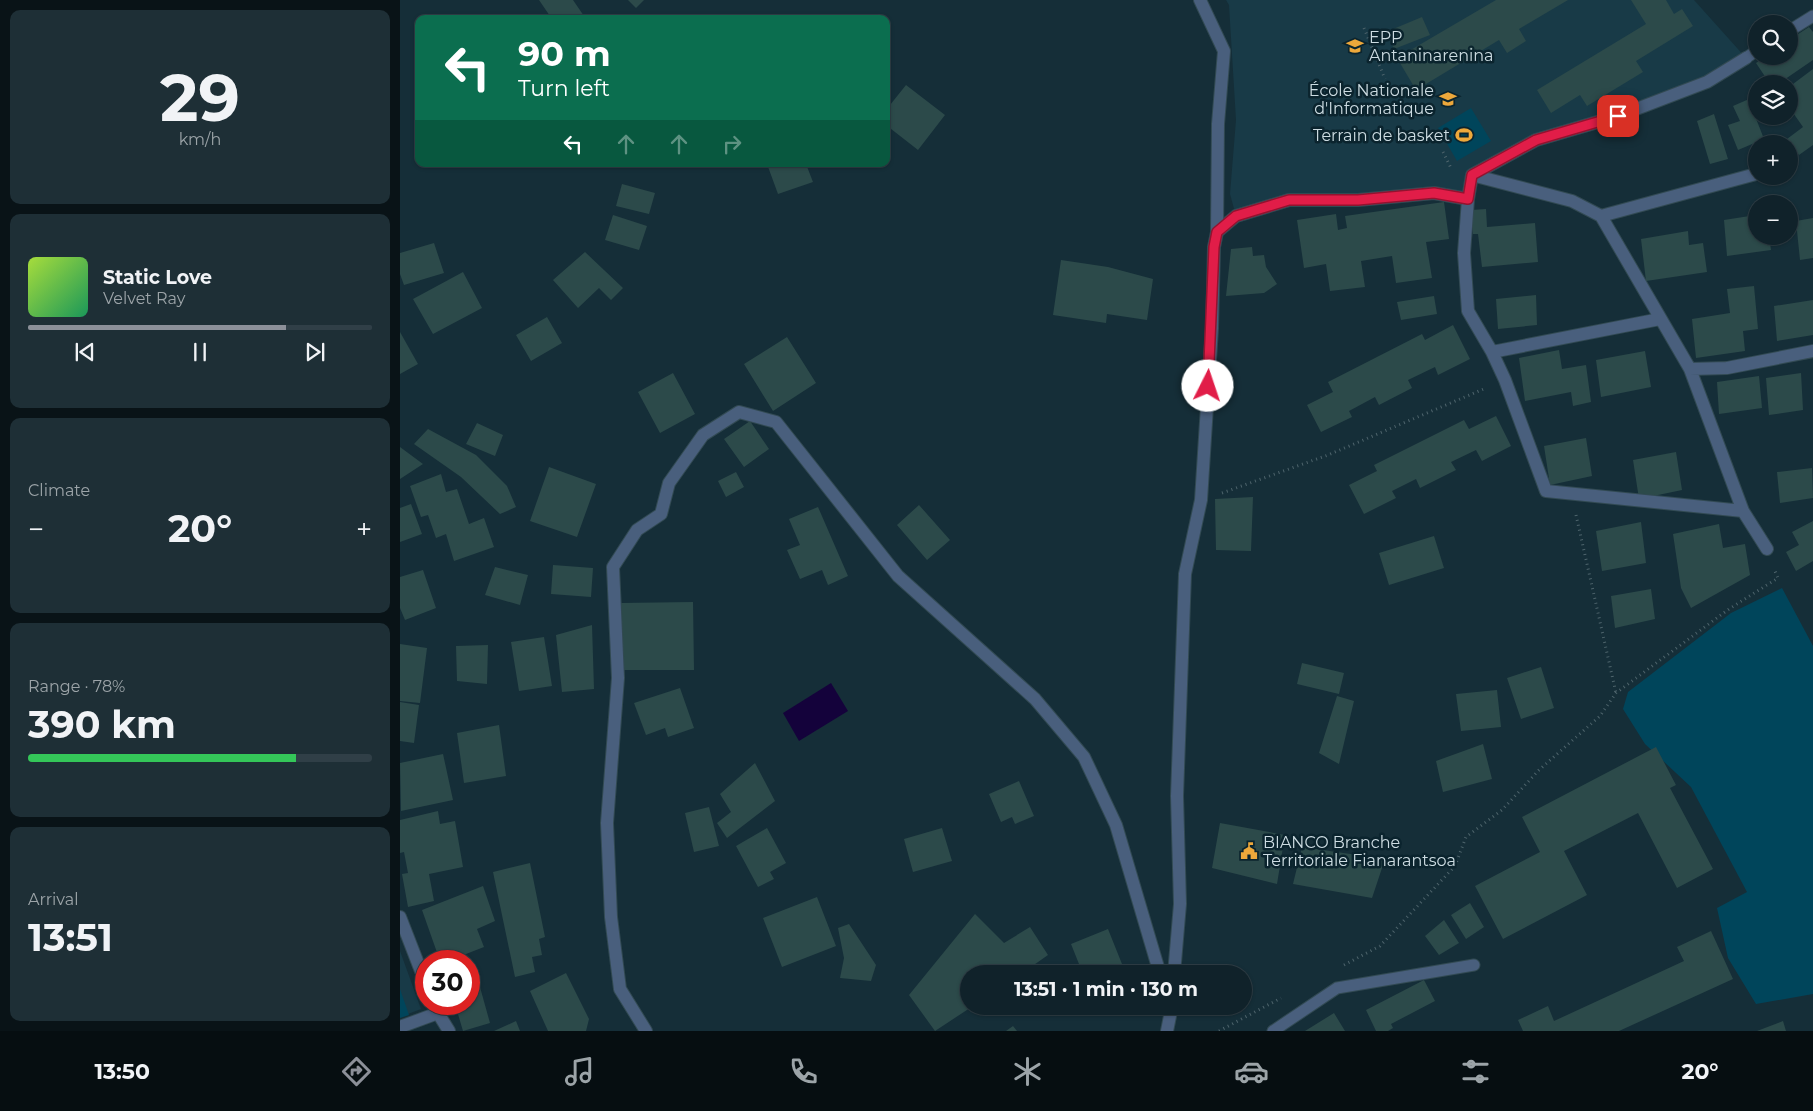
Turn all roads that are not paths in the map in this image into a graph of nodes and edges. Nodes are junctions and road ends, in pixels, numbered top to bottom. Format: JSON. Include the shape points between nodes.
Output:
{"nodes":[{"id":1,"x":1200,"y":0,"type":"edge"},
{"id":2,"x":1813,"y":16,"type":"edge"},
{"id":3,"x":1798,"y":25,"type":"edge"},
{"id":4,"x":1748,"y":56,"type":"edge"},
{"id":5,"x":1472,"y":175,"type":"junction"},
{"id":6,"x":1748,"y":176,"type":"edge"},
{"id":7,"x":1468,"y":199,"type":"junction"},
{"id":8,"x":1601,"y":216,"type":"junction"},
{"id":9,"x":1217,"y":232,"type":"junction"},
{"id":10,"x":1660,"y":319,"type":"junction"},
{"id":11,"x":1813,"y":351,"type":"edge"},
{"id":12,"x":1492,"y":352,"type":"junction"},
{"id":13,"x":1690,"y":369,"type":"junction"},
{"id":14,"x":1743,"y":511,"type":"junction"},
{"id":15,"x":1766,"y":549,"type":"road end"},
{"id":16,"x":400,"y":917,"type":"edge"},
{"id":17,"x":415,"y":956,"type":"edge"},
{"id":18,"x":1157,"y":965,"type":"edge"},
{"id":19,"x":1175,"y":965,"type":"edge"},
{"id":20,"x":1474,"y":965,"type":"dead end"},
{"id":21,"x":423,"y":1015,"type":"edge"},
{"id":22,"x":440,"y":1015,"type":"edge"},
{"id":23,"x":1169,"y":1015,"type":"edge"},
{"id":24,"x":400,"y":1027,"type":"edge"},
{"id":25,"x":450,"y":1031,"type":"edge"},
{"id":26,"x":646,"y":1031,"type":"edge"},
{"id":27,"x":1167,"y":1031,"type":"edge"},
{"id":28,"x":1273,"y":1031,"type":"edge"}],
"edges":[{"from":1,"to":9,"type":"street","via":[[1224,51],[1218,124]]},
{"from":2,"to":3,"type":"lane"},
{"from":4,"to":5,"type":"street","via":[[1707,82],[1618,116],[1536,140]]},
{"from":5,"to":7,"type":"street"},
{"from":5,"to":8,"type":"street","via":[[1572,201]]},
{"from":6,"to":8,"type":"street"},
{"from":7,"to":9,"type":"street","via":[[1434,193],[1358,200],[1289,200],[1236,216]]},
{"from":7,"to":12,"type":"street","via":[[1464,253],[1468,311]]},
{"from":8,"to":10,"type":"street"},
{"from":9,"to":19,"type":"street","via":[[1201,500],[1184,574],[1177,796],[1180,904]]},
{"from":10,"to":12,"type":"street"},
{"from":10,"to":13,"type":"street"},
{"from":11,"to":13,"type":"street","via":[[1727,368]]},
{"from":12,"to":14,"type":"street","via":[[1546,491]]},
{"from":13,"to":14,"type":"street"},
{"from":14,"to":15,"type":"street"},
{"from":16,"to":17,"type":"street"},
{"from":18,"to":26,"type":"street","via":[[1116,825],[1084,757],[1036,698],[898,576],[776,422],[739,412],[703,435],[669,483],[661,514],[637,530],[613,567],[618,678],[607,823],[610,917],[620,989]]},
{"from":20,"to":28,"type":"lane","via":[[1337,988]]},
{"from":21,"to":24,"type":"street"},
{"from":22,"to":25,"type":"street"},
{"from":23,"to":27,"type":"street"}]}
